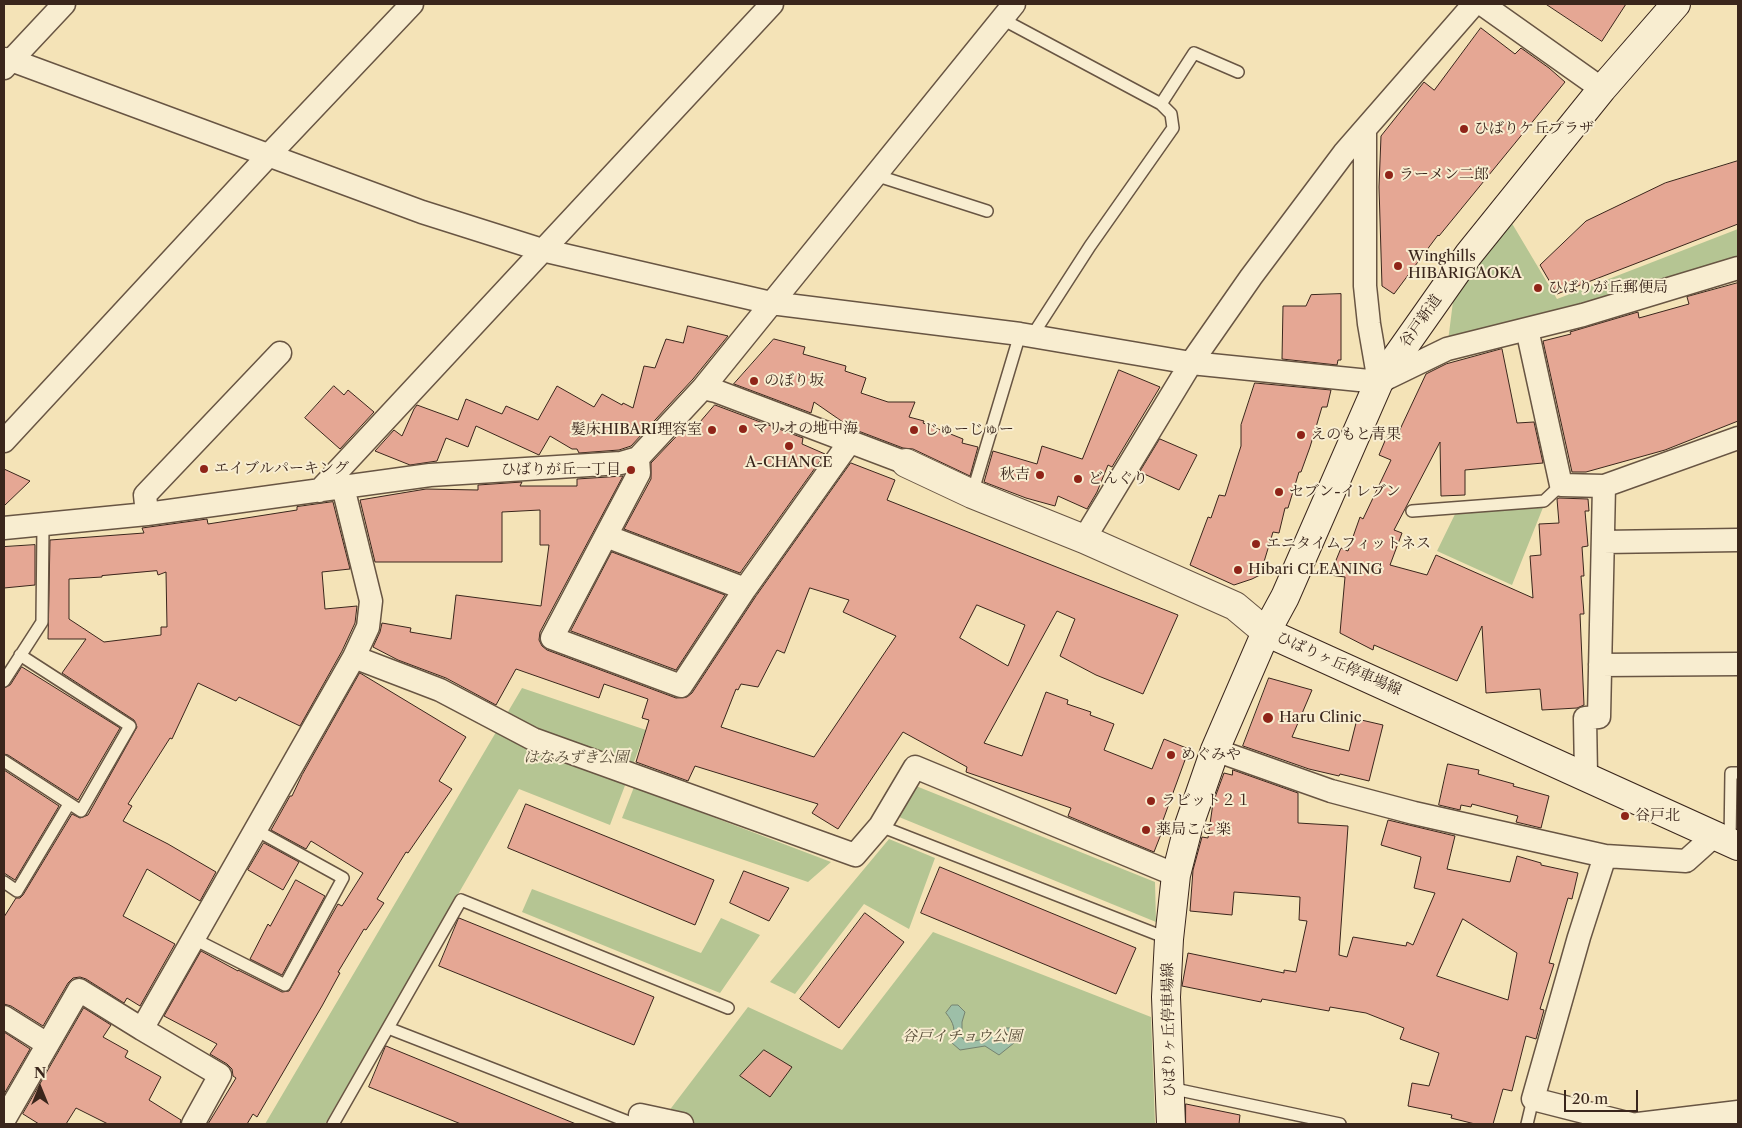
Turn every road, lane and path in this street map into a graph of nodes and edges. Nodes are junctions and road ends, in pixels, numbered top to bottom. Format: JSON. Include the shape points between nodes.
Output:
{"nodes":[{"id":1,"x":64,"y":4,"type":"edge"},
{"id":2,"x":412,"y":4,"type":"edge"},
{"id":3,"x":772,"y":4,"type":"edge"},
{"id":4,"x":1474,"y":4,"type":"edge"},
{"id":5,"x":1482,"y":4,"type":"edge"},
{"id":6,"x":1676,"y":4,"type":"edge"},
{"id":7,"x":1008,"y":11,"type":"edge"},
{"id":8,"x":6,"y":62,"type":"edge"},
{"id":9,"x":1238,"y":72,"type":"dead end"},
{"id":10,"x":1602,"y":89,"type":"junction"},
{"id":11,"x":1161,"y":104,"type":"junction"},
{"id":12,"x":1365,"y":130,"type":"junction"},
{"id":13,"x":268,"y":156,"type":"junction"},
{"id":14,"x":875,"y":175,"type":"junction"},
{"id":15,"x":987,"y":211,"type":"dead end"},
{"id":16,"x":542,"y":250,"type":"junction"},
{"id":17,"x":1738,"y":268,"type":"edge"},
{"id":18,"x":771,"y":304,"type":"junction"},
{"id":19,"x":1527,"y":329,"type":"junction"},
{"id":20,"x":1026,"y":335,"type":"junction"},
{"id":21,"x":280,"y":353,"type":"dead end"},
{"id":22,"x":1191,"y":363,"type":"junction"},
{"id":23,"x":1379,"y":382,"type":"junction"},
{"id":24,"x":703,"y":388,"type":"junction"},
{"id":25,"x":1738,"y":438,"type":"edge"},
{"id":26,"x":4,"y":441,"type":"edge"},
{"id":27,"x":849,"y":443,"type":"junction"},
{"id":28,"x":638,"y":458,"type":"junction"},
{"id":29,"x":906,"y":463,"type":"joint"},
{"id":30,"x":1561,"y":485,"type":"junction"},
{"id":31,"x":1604,"y":486,"type":"junction"},
{"id":32,"x":343,"y":487,"type":"junction"},
{"id":33,"x":319,"y":491,"type":"junction"},
{"id":34,"x":972,"y":494,"type":"junction"},
{"id":35,"x":1412,"y":511,"type":"dead end"},
{"id":36,"x":147,"y":514,"type":"junction"},
{"id":37,"x":42,"y":526,"type":"junction"},
{"id":38,"x":4,"y":528,"type":"edge"},
{"id":39,"x":606,"y":536,"type":"junction"},
{"id":40,"x":1084,"y":539,"type":"junction"},
{"id":41,"x":1738,"y":540,"type":"edge"},
{"id":42,"x":1603,"y":542,"type":"junction"},
{"id":43,"x":745,"y":589,"type":"junction"},
{"id":44,"x":1266,"y":632,"type":"junction"},
{"id":45,"x":20,"y":655,"type":"junction"},
{"id":46,"x":354,"y":657,"type":"junction"},
{"id":47,"x":1738,"y":664,"type":"edge"},
{"id":48,"x":1600,"y":665,"type":"junction"},
{"id":49,"x":4,"y":681,"type":"edge"},
{"id":50,"x":1215,"y":750,"type":"junction"},
{"id":51,"x":4,"y":761,"type":"edge"},
{"id":52,"x":1738,"y":773,"type":"edge"},
{"id":53,"x":1586,"y":775,"type":"junction"},
{"id":54,"x":69,"y":804,"type":"junction"},
{"id":55,"x":880,"y":826,"type":"junction"},
{"id":56,"x":256,"y":830,"type":"junction"},
{"id":57,"x":1728,"y":841,"type":"edge"},
{"id":58,"x":1605,"y":856,"type":"junction"},
{"id":59,"x":1176,"y":874,"type":"junction"},
{"id":60,"x":4,"y":882,"type":"edge"},
{"id":61,"x":194,"y":939,"type":"junction"},
{"id":62,"x":1169,"y":939,"type":"junction"},
{"id":63,"x":728,"y":1008,"type":"dead end"},
{"id":64,"x":4,"y":1017,"type":"edge"},
{"id":65,"x":388,"y":1028,"type":"junction"},
{"id":66,"x":142,"y":1029,"type":"junction"},
{"id":67,"x":47,"y":1044,"type":"junction"},
{"id":68,"x":1169,"y":1088,"type":"junction"},
{"id":69,"x":1533,"y":1099,"type":"junction"},
{"id":70,"x":1738,"y":1112,"type":"edge"},
{"id":71,"x":637,"y":1119,"type":"edge"},
{"id":72,"x":4,"y":1120,"type":"edge"},
{"id":73,"x":193,"y":1124,"type":"edge"},
{"id":74,"x":333,"y":1124,"type":"edge"},
{"id":75,"x":682,"y":1124,"type":"edge"},
{"id":76,"x":1171,"y":1124,"type":"edge"},
{"id":77,"x":1340,"y":1124,"type":"edge"},
{"id":78,"x":1527,"y":1124,"type":"edge"},
{"id":79,"x":1631,"y":1124,"type":"edge"},
{"id":80,"x":1638,"y":1124,"type":"edge"}],
"edges":[{"from":1,"to":8,"type":"street"},
{"from":2,"to":13,"type":"street"},
{"from":3,"to":16,"type":"street"},
{"from":4,"to":12,"type":"street"},
{"from":5,"to":10,"type":"street"},
{"from":6,"to":10,"type":"main road","name":"谷戸新道"},
{"from":7,"to":11,"type":"lane"},
{"from":7,"to":14,"type":"street"},
{"from":8,"to":13,"type":"street"},
{"from":9,"to":11,"type":"lane","via":[[1194,53]]},
{"from":10,"to":23,"type":"main road","name":"谷戸新道","via":[[1469,254]]},
{"from":11,"to":20,"type":"lane","via":[[1171,114],[1173,128]]},
{"from":12,"to":22,"type":"street","via":[[1251,276]]},
{"from":12,"to":23,"type":"street","via":[[1365,286]]},
{"from":13,"to":16,"type":"street","via":[[422,212]]},
{"from":13,"to":26,"type":"street"},
{"from":14,"to":15,"type":"lane"},
{"from":14,"to":18,"type":"street"},
{"from":16,"to":18,"type":"street"},
{"from":16,"to":33,"type":"street"},
{"from":17,"to":19,"type":"street"},
{"from":18,"to":20,"type":"street"},
{"from":18,"to":24,"type":"street"},
{"from":19,"to":23,"type":"street","via":[[1448,349]]},
{"from":19,"to":30,"type":"street"},
{"from":20,"to":22,"type":"street"},
{"from":20,"to":34,"type":"lane"},
{"from":21,"to":36,"type":"street","via":[[145,495]]},
{"from":22,"to":23,"type":"street"},
{"from":22,"to":40,"type":"street"},
{"from":23,"to":44,"type":"main road","name":"谷戸新道","via":[[1285,597]]},
{"from":24,"to":27,"type":"street"},
{"from":24,"to":28,"type":"street"},
{"from":25,"to":31,"type":"street"},
{"from":27,"to":29,"type":"street"},
{"from":27,"to":43,"type":"street"},
{"from":28,"to":32,"type":"street","via":[[621,463],[430,475]]},
{"from":28,"to":39,"type":"street","via":[[639,473]]},
{"from":29,"to":34,"type":"main road"},
{"from":30,"to":31,"type":"street"},
{"from":30,"to":35,"type":"lane","via":[[1544,501]]},
{"from":31,"to":42,"type":"street"},
{"from":32,"to":33,"type":"street"},
{"from":32,"to":46,"type":"street","via":[[371,601],[368,627]]},
{"from":33,"to":36,"type":"street"},
{"from":34,"to":40,"type":"main road"},
{"from":36,"to":37,"type":"street"},
{"from":37,"to":38,"type":"street"},
{"from":37,"to":45,"type":"lane","via":[[42,622]]},
{"from":39,"to":43,"type":"street"},
{"from":39,"to":43,"type":"street","via":[[552,638],[681,686]]},
{"from":40,"to":44,"type":"main road","via":[[1235,606]]},
{"from":41,"to":42,"type":"street"},
{"from":42,"to":48,"type":"street"},
{"from":44,"to":50,"type":"main road","name":"ひばりヶ丘停車場線"},
{"from":44,"to":53,"type":"main road","name":"ひばりヶ丘停車場線"},
{"from":45,"to":49,"type":"lane"},
{"from":45,"to":54,"type":"lane","via":[[130,726],[81,811]]},
{"from":46,"to":55,"type":"street","via":[[440,690],[533,740],[855,854]]},
{"from":46,"to":56,"type":"street"},
{"from":47,"to":48,"type":"street"},
{"from":48,"to":53,"type":"street","via":[[1598,717],[1584,718]]},
{"from":50,"to":58,"type":"street","via":[[1331,791]]},
{"from":50,"to":59,"type":"main road","name":"ひばりヶ丘停車場線"},
{"from":51,"to":54,"type":"lane"},
{"from":52,"to":57,"type":"lane","via":[[1731,773]]},
{"from":53,"to":57,"type":"main road","name":"ひばりヶ丘停車場線"},
{"from":54,"to":60,"type":"lane","via":[[17,891]]},
{"from":55,"to":59,"type":"street","via":[[915,767]]},
{"from":55,"to":62,"type":"lane"},
{"from":56,"to":61,"type":"street"},
{"from":56,"to":61,"type":"lane","via":[[343,878],[285,985]]},
{"from":57,"to":58,"type":"street","via":[[1686,861]]},
{"from":58,"to":69,"type":"street","via":[[1578,937]]},
{"from":59,"to":62,"type":"main road","name":"ひばりヶ丘停車場線"},
{"from":61,"to":66,"type":"street"},
{"from":62,"to":68,"type":"main road","name":"ひばりヶ丘停車場線","via":[[1166,997]]},
{"from":63,"to":65,"type":"lane","via":[[461,900]]},
{"from":64,"to":67,"type":"street"},
{"from":65,"to":71,"type":"lane"},
{"from":65,"to":74,"type":"lane"},
{"from":66,"to":67,"type":"street","via":[[80,990]]},
{"from":66,"to":73,"type":"street","via":[[220,1075]]},
{"from":67,"to":72,"type":"street"},
{"from":68,"to":76,"type":"main road","name":"ひばりヶ丘停車場線"},
{"from":68,"to":77,"type":"lane"},
{"from":69,"to":78,"type":"lane"},
{"from":69,"to":79,"type":"street"},
{"from":70,"to":80,"type":"street"},
{"from":71,"to":75,"type":"street"}]}
